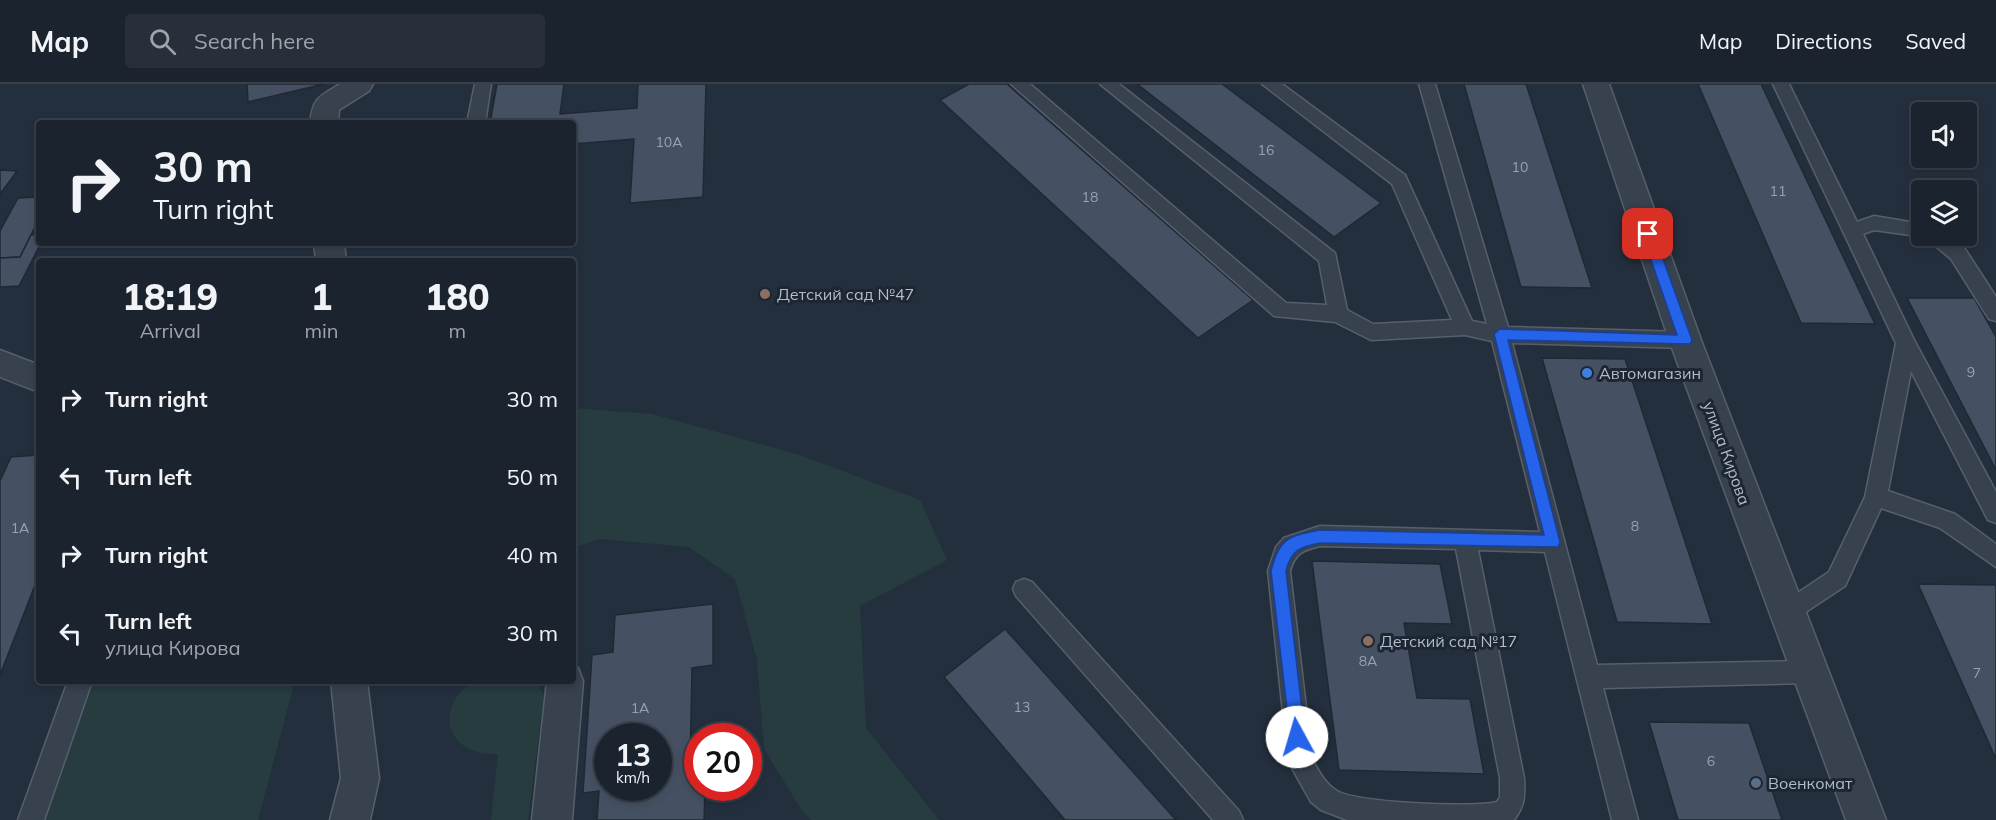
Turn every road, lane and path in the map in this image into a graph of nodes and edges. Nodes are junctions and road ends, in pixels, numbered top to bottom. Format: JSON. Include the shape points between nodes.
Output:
{"nodes":[{"id":1,"x":360,"y":84,"type":"edge"},
{"id":2,"x":483,"y":84,"type":"edge"},
{"id":3,"x":1019,"y":84,"type":"edge"},
{"id":4,"x":1108,"y":84,"type":"edge"},
{"id":5,"x":1270,"y":84,"type":"edge"},
{"id":6,"x":1427,"y":84,"type":"edge"},
{"id":7,"x":1596,"y":84,"type":"edge"},
{"id":8,"x":1781,"y":84,"type":"edge"},
{"id":9,"x":324,"y":120,"type":"edge"},
{"id":10,"x":477,"y":120,"type":"edge"},
{"id":11,"x":1911,"y":229,"type":"edge"},
{"id":12,"x":1853,"y":230,"type":"junction"},
{"id":13,"x":1947,"y":246,"type":"edge"},
{"id":14,"x":1996,"y":313,"type":"edge"},
{"id":15,"x":1338,"y":314,"type":"junction"},
{"id":16,"x":1465,"y":327,"type":"junction"},
{"id":17,"x":1500,"y":334,"type":"junction"},
{"id":18,"x":1685,"y":340,"type":"junction"},
{"id":19,"x":1906,"y":343,"type":"junction"},
{"id":20,"x":0,"y":363,"type":"edge"},
{"id":21,"x":36,"y":378,"type":"edge"},
{"id":22,"x":1876,"y":497,"type":"junction"},
{"id":23,"x":1996,"y":513,"type":"edge"},
{"id":24,"x":1465,"y":540,"type":"junction"},
{"id":25,"x":1552,"y":542,"type":"junction"},
{"id":26,"x":1996,"y":557,"type":"edge"},
{"id":27,"x":1024,"y":589,"type":"dead end"},
{"id":28,"x":1786,"y":614,"type":"junction"},
{"id":29,"x":1809,"y":672,"type":"junction"},
{"id":30,"x":1587,"y":677,"type":"junction"},
{"id":31,"x":79,"y":684,"type":"edge"},
{"id":32,"x":349,"y":684,"type":"edge"},
{"id":33,"x":565,"y":684,"type":"edge"},
{"id":34,"x":31,"y":820,"type":"edge"},
{"id":35,"x":350,"y":820,"type":"edge"},
{"id":36,"x":552,"y":820,"type":"edge"},
{"id":37,"x":1230,"y":820,"type":"edge"},
{"id":38,"x":1624,"y":820,"type":"edge"},
{"id":39,"x":1866,"y":820,"type":"edge"}],
"edges":[{"from":1,"to":9,"type":"street","via":[[326,105]]},
{"from":2,"to":10,"type":"lane"},
{"from":3,"to":15,"type":"lane","via":[[1281,310]]},
{"from":4,"to":15,"type":"lane","via":[[1328,258]]},
{"from":5,"to":16,"type":"lane","via":[[1398,180]]},
{"from":6,"to":17,"type":"lane"},
{"from":7,"to":18,"type":"street","name":"улица Кирова"},
{"from":8,"to":12,"type":"lane"},
{"from":11,"to":12,"type":"lane","via":[[1874,223]]},
{"from":12,"to":19,"type":"lane"},
{"from":13,"to":14,"type":"lane","via":[[1958,254]]},
{"from":15,"to":16,"type":"lane","via":[[1371,332]]},
{"from":16,"to":17,"type":"lane"},
{"from":17,"to":18,"type":"lane"},
{"from":17,"to":25,"type":"lane"},
{"from":18,"to":28,"type":"street","name":"улица Кирова"},
{"from":19,"to":22,"type":"lane"},
{"from":19,"to":23,"type":"lane"},
{"from":20,"to":21,"type":"street"},
{"from":22,"to":26,"type":"lane","via":[[1947,521]]},
{"from":22,"to":28,"type":"lane","via":[[1837,579]]},
{"from":24,"to":24,"type":"lane","via":[[1512,778],[1513,801],[1504,813],[1492,816],[1358,813],[1330,801],[1313,786],[1300,761],[1279,571],[1283,554],[1295,541],[1320,536]]},
{"from":24,"to":25,"type":"lane"},
{"from":25,"to":30,"type":"lane"},
{"from":27,"to":37,"type":"lane"},
{"from":28,"to":29,"type":"street","name":"улица Кирова"},
{"from":29,"to":30,"type":"lane"},
{"from":29,"to":39,"type":"street","name":"улица Кирова"},
{"from":30,"to":38,"type":"lane"},
{"from":31,"to":34,"type":"lane"},
{"from":32,"to":35,"type":"street","via":[[360,778]]},
{"from":33,"to":36,"type":"street"}]}
